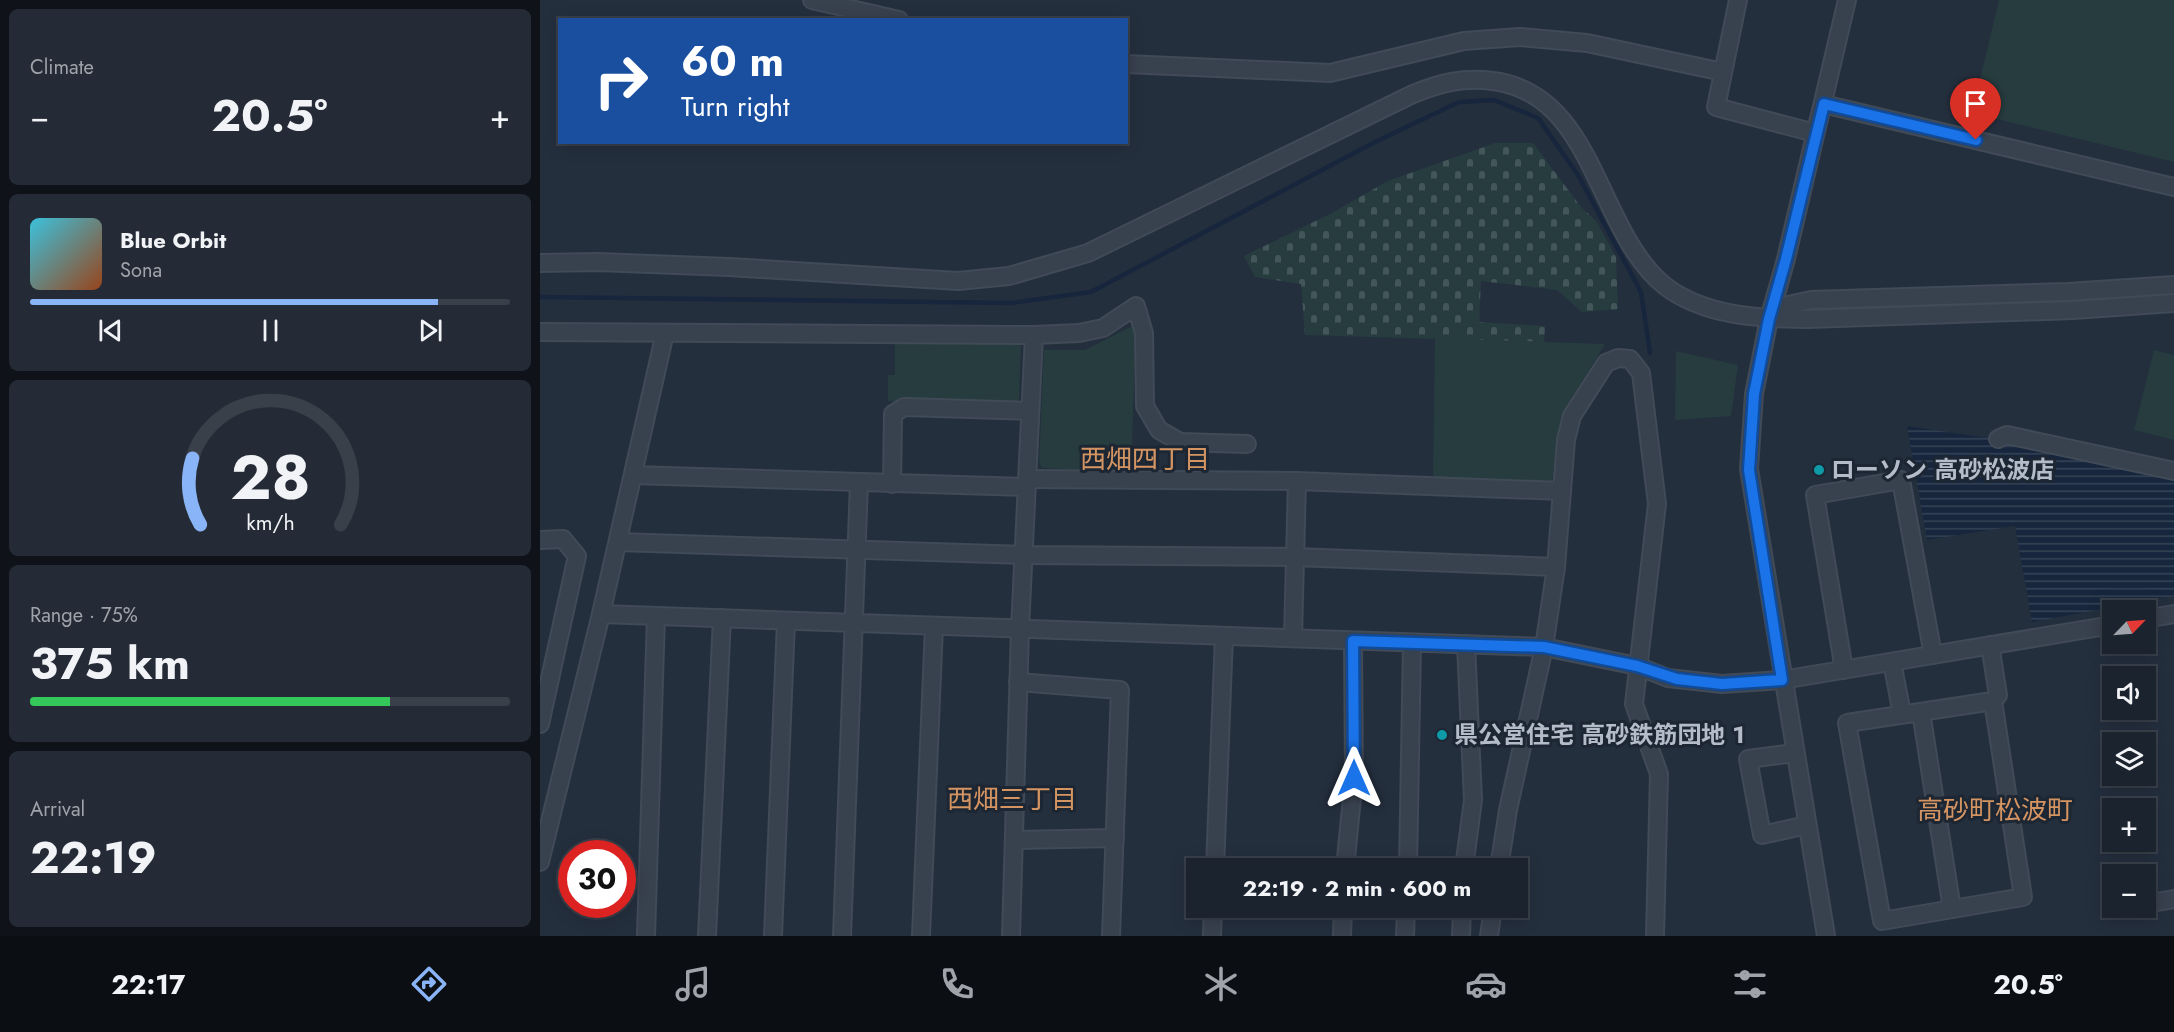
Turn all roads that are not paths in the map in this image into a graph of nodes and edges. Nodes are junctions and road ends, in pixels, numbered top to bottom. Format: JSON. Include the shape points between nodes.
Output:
{"nodes":[{"id":1,"x":812,"y":0,"type":"edge"},
{"id":2,"x":1738,"y":0,"type":"edge"},
{"id":3,"x":1847,"y":0,"type":"edge"},
{"id":4,"x":890,"y":18,"type":"edge"},
{"id":5,"x":1128,"y":64,"type":"edge"},
{"id":6,"x":1723,"y":72,"type":"junction"},
{"id":7,"x":1824,"y":104,"type":"junction"},
{"id":8,"x":1815,"y":133,"type":"junction"},
{"id":9,"x":2174,"y":187,"type":"edge"},
{"id":10,"x":540,"y":263,"type":"edge"},
{"id":11,"x":2174,"y":285,"type":"edge"},
{"id":12,"x":2174,"y":303,"type":"edge"},
{"id":13,"x":2073,"y":310,"type":"junction"},
{"id":14,"x":2174,"y":314,"type":"edge"},
{"id":15,"x":1769,"y":319,"type":"junction"},
{"id":16,"x":540,"y":332,"type":"edge"},
{"id":17,"x":665,"y":333,"type":"junction"},
{"id":18,"x":1034,"y":335,"type":"junction"},
{"id":19,"x":1030,"y":411,"type":"junction"},
{"id":20,"x":1998,"y":439,"type":"dead end"},
{"id":21,"x":1247,"y":444,"type":"dead end"},
{"id":22,"x":2174,"y":471,"type":"edge"},
{"id":23,"x":633,"y":475,"type":"junction"},
{"id":24,"x":1297,"y":481,"type":"junction"},
{"id":25,"x":859,"y":483,"type":"junction"},
{"id":26,"x":1027,"y":483,"type":"junction"},
{"id":27,"x":892,"y":484,"type":"junction"},
{"id":28,"x":1562,"y":491,"type":"junction"},
{"id":29,"x":540,"y":540,"type":"edge"},
{"id":30,"x":618,"y":542,"type":"junction"},
{"id":31,"x":857,"y":550,"type":"junction"},
{"id":32,"x":1023,"y":555,"type":"junction"},
{"id":33,"x":1295,"y":557,"type":"junction"},
{"id":34,"x":1556,"y":567,"type":"junction"},
{"id":35,"x":602,"y":614,"type":"junction"},
{"id":36,"x":2174,"y":614,"type":"edge"},
{"id":37,"x":656,"y":616,"type":"junction"},
{"id":38,"x":2156,"y":617,"type":"edge"},
{"id":39,"x":722,"y":618,"type":"junction"},
{"id":40,"x":786,"y":621,"type":"junction"},
{"id":41,"x":854,"y":623,"type":"junction"},
{"id":42,"x":934,"y":626,"type":"junction"},
{"id":43,"x":2102,"y":627,"type":"edge"},
{"id":44,"x":1020,"y":629,"type":"junction"},
{"id":45,"x":1224,"y":636,"type":"junction"},
{"id":46,"x":1293,"y":638,"type":"junction"},
{"id":47,"x":1353,"y":641,"type":"junction"},
{"id":48,"x":1412,"y":643,"type":"junction"},
{"id":49,"x":1466,"y":644,"type":"junction"},
{"id":50,"x":1990,"y":645,"type":"junction"},
{"id":51,"x":1544,"y":647,"type":"junction"},
{"id":52,"x":1933,"y":655,"type":"junction"},
{"id":53,"x":1892,"y":662,"type":"junction"},
{"id":54,"x":1637,"y":666,"type":"junction"},
{"id":55,"x":1844,"y":670,"type":"junction"},
{"id":56,"x":1782,"y":680,"type":"junction"},
{"id":57,"x":1018,"y":682,"type":"junction"},
{"id":58,"x":1993,"y":701,"type":"junction"},
{"id":59,"x":1921,"y":712,"type":"junction"},
{"id":60,"x":1902,"y":714,"type":"junction"},
{"id":61,"x":540,"y":724,"type":"edge"},
{"id":62,"x":1795,"y":753,"type":"junction"},
{"id":63,"x":1807,"y":825,"type":"junction"},
{"id":64,"x":1115,"y":838,"type":"junction"},
{"id":65,"x":1014,"y":840,"type":"junction"},
{"id":66,"x":1215,"y":858,"type":"edge"},
{"id":67,"x":1346,"y":858,"type":"edge"},
{"id":68,"x":1408,"y":858,"type":"edge"},
{"id":69,"x":1465,"y":858,"type":"edge"},
{"id":70,"x":1501,"y":858,"type":"edge"},
{"id":71,"x":540,"y":862,"type":"edge"},
{"id":72,"x":2174,"y":899,"type":"edge"},
{"id":73,"x":2156,"y":902,"type":"edge"},
{"id":74,"x":1952,"y":909,"type":"junction"},
{"id":75,"x":1213,"y":918,"type":"edge"},
{"id":76,"x":1343,"y":918,"type":"edge"},
{"id":77,"x":1406,"y":918,"type":"edge"},
{"id":78,"x":1462,"y":922,"type":"edge"},
{"id":79,"x":1490,"y":930,"type":"edge"},
{"id":80,"x":646,"y":936,"type":"edge"},
{"id":81,"x":707,"y":936,"type":"edge"},
{"id":82,"x":773,"y":936,"type":"edge"},
{"id":83,"x":842,"y":936,"type":"edge"},
{"id":84,"x":921,"y":936,"type":"edge"},
{"id":85,"x":1011,"y":936,"type":"edge"},
{"id":86,"x":1112,"y":936,"type":"edge"},
{"id":87,"x":1212,"y":936,"type":"edge"},
{"id":88,"x":1342,"y":936,"type":"edge"},
{"id":89,"x":1405,"y":936,"type":"edge"},
{"id":90,"x":1655,"y":936,"type":"edge"},
{"id":91,"x":1826,"y":936,"type":"edge"}],
"edges":[{"from":1,"to":4,"type":"street"},
{"from":2,"to":6,"type":"street"},
{"from":3,"to":7,"type":"street"},
{"from":5,"to":6,"type":"street","via":[[1330,73],[1464,41],[1520,37],[1587,43]]},
{"from":6,"to":8,"type":"street","via":[[1716,107]]},
{"from":7,"to":8,"type":"street"},
{"from":7,"to":9,"type":"street"},
{"from":8,"to":15,"type":"street"},
{"from":10,"to":15,"type":"street","via":[[740,267],[958,281],[1009,276],[1088,253],[1437,84],[1486,80],[1526,90],[1556,114],[1590,164],[1645,267],[1664,285],[1707,308]]},
{"from":11,"to":15,"type":"street","via":[[1811,300],[1788,305]]},
{"from":12,"to":13,"type":"street"},
{"from":13,"to":14,"type":"street","via":[[2110,318]]},
{"from":13,"to":15,"type":"street"},
{"from":15,"to":56,"type":"street","via":[[1754,394],[1749,470]]},
{"from":16,"to":17,"type":"street"},
{"from":17,"to":18,"type":"street"},
{"from":17,"to":23,"type":"street"},
{"from":18,"to":19,"type":"street"},
{"from":18,"to":21,"type":"street","via":[[1103,328],[1136,306],[1144,333],[1145,406],[1159,430],[1180,442]]},
{"from":19,"to":26,"type":"street"},
{"from":19,"to":27,"type":"street","via":[[904,407],[893,414]]},
{"from":20,"to":22,"type":"street","via":[[2007,435]]},
{"from":23,"to":25,"type":"street"},
{"from":23,"to":30,"type":"street"},
{"from":24,"to":26,"type":"street"},
{"from":24,"to":28,"type":"street"},
{"from":24,"to":33,"type":"street"},
{"from":25,"to":27,"type":"street"},
{"from":25,"to":31,"type":"street"},
{"from":26,"to":27,"type":"street"},
{"from":26,"to":32,"type":"street"},
{"from":28,"to":34,"type":"street"},
{"from":28,"to":54,"type":"street","via":[[1572,416],[1606,363],[1630,359],[1641,373],[1657,504]]},
{"from":29,"to":61,"type":"street","via":[[563,540],[577,556]]},
{"from":30,"to":31,"type":"street"},
{"from":30,"to":35,"type":"street"},
{"from":31,"to":32,"type":"street"},
{"from":31,"to":41,"type":"street"},
{"from":32,"to":33,"type":"street"},
{"from":32,"to":44,"type":"street"},
{"from":33,"to":34,"type":"street"},
{"from":33,"to":46,"type":"street"},
{"from":34,"to":51,"type":"street"},
{"from":35,"to":37,"type":"street"},
{"from":35,"to":71,"type":"street"},
{"from":36,"to":38,"type":"street"},
{"from":37,"to":39,"type":"street"},
{"from":37,"to":80,"type":"street"},
{"from":39,"to":40,"type":"street"},
{"from":39,"to":81,"type":"street"},
{"from":40,"to":41,"type":"street"},
{"from":40,"to":82,"type":"street"},
{"from":41,"to":42,"type":"street"},
{"from":41,"to":83,"type":"street"},
{"from":42,"to":44,"type":"street"},
{"from":42,"to":84,"type":"street"},
{"from":43,"to":50,"type":"street"},
{"from":44,"to":45,"type":"street"},
{"from":44,"to":57,"type":"street"},
{"from":45,"to":46,"type":"street"},
{"from":45,"to":66,"type":"street"},
{"from":46,"to":47,"type":"street"},
{"from":47,"to":48,"type":"street"},
{"from":47,"to":67,"type":"street","via":[[1354,778]]},
{"from":48,"to":49,"type":"street"},
{"from":48,"to":68,"type":"street"},
{"from":49,"to":51,"type":"street"},
{"from":49,"to":69,"type":"street","via":[[1473,800]]},
{"from":50,"to":52,"type":"street"},
{"from":50,"to":58,"type":"street","via":[[1998,695]]},
{"from":51,"to":54,"type":"street"},
{"from":51,"to":70,"type":"street"},
{"from":52,"to":53,"type":"street"},
{"from":52,"to":55,"type":"street","via":[[1901,480],[1815,495]]},
{"from":53,"to":55,"type":"street"},
{"from":53,"to":60,"type":"street"},
{"from":54,"to":56,"type":"street","via":[[1668,678],[1722,684]]},
{"from":54,"to":90,"type":"street","via":[[1634,704],[1659,774]]},
{"from":55,"to":56,"type":"street"},
{"from":56,"to":62,"type":"street"},
{"from":57,"to":64,"type":"street","via":[[1120,690]]},
{"from":57,"to":65,"type":"street"},
{"from":58,"to":59,"type":"street"},
{"from":58,"to":74,"type":"street","via":[[2023,897]]},
{"from":59,"to":60,"type":"street"},
{"from":59,"to":74,"type":"street"},
{"from":60,"to":74,"type":"street","via":[[1847,723],[1882,921]]},
{"from":62,"to":63,"type":"street"},
{"from":62,"to":63,"type":"street","via":[[1748,759],[1762,835]]},
{"from":63,"to":91,"type":"street"},
{"from":64,"to":65,"type":"street"},
{"from":64,"to":86,"type":"street"},
{"from":65,"to":85,"type":"street"},
{"from":72,"to":73,"type":"street"},
{"from":75,"to":87,"type":"street"},
{"from":76,"to":88,"type":"street"},
{"from":77,"to":89,"type":"street"},
{"from":78,"to":79,"type":"street"}]}
